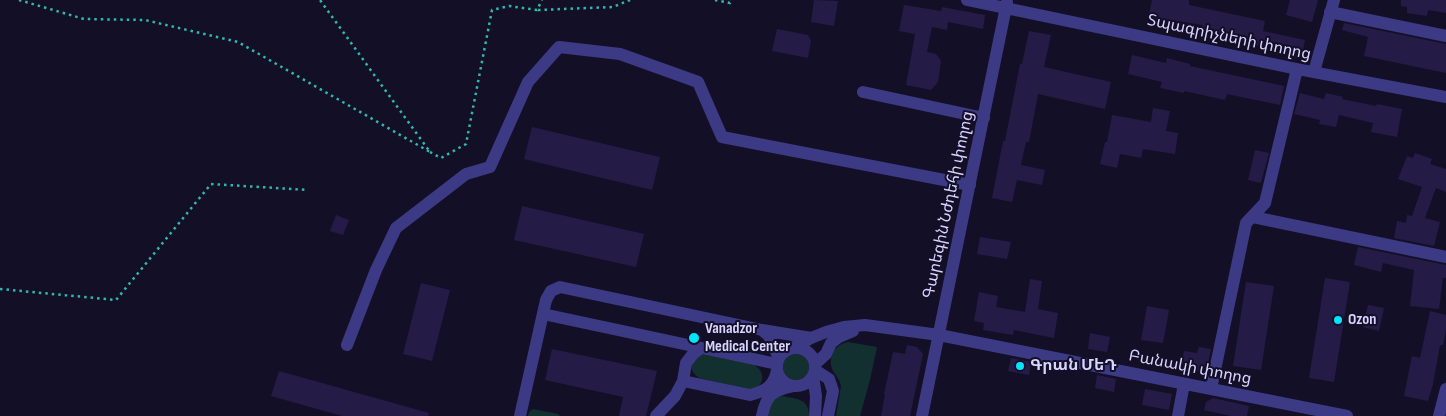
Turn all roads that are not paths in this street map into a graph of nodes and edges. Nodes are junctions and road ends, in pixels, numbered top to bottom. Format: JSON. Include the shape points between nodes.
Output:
{"nodes":[{"id":1,"x":967,"y":0,"type":"edge"},
{"id":2,"x":1007,"y":4,"type":"edge"},
{"id":3,"x":1332,"y":6,"type":"edge"},
{"id":4,"x":1446,"y":36,"type":"edge"},
{"id":5,"x":1297,"y":69,"type":"junction"},
{"id":6,"x":1314,"y":72,"type":"junction"},
{"id":7,"x":863,"y":92,"type":"dead end"},
{"id":8,"x":1446,"y":97,"type":"edge"},
{"id":9,"x":984,"y":118,"type":"junction"},
{"id":10,"x":970,"y":184,"type":"junction"},
{"id":11,"x":1253,"y":217,"type":"junction"},
{"id":12,"x":1446,"y":257,"type":"edge"},
{"id":13,"x":543,"y":314,"type":"junction"},
{"id":14,"x":865,"y":325,"type":"junction"},
{"id":15,"x":762,"y":330,"type":"junction"},
{"id":16,"x":939,"y":335,"type":"junction"},
{"id":17,"x":811,"y":338,"type":"junction"},
{"id":18,"x":677,"y":343,"type":"junction"},
{"id":19,"x":347,"y":345,"type":"dead end"},
{"id":20,"x":701,"y":348,"type":"junction"},
{"id":21,"x":793,"y":348,"type":"junction"},
{"id":22,"x":686,"y":363,"type":"junction"},
{"id":23,"x":778,"y":364,"type":"junction"},
{"id":24,"x":814,"y":370,"type":"junction"},
{"id":25,"x":683,"y":381,"type":"junction"},
{"id":26,"x":1184,"y":384,"type":"junction"},
{"id":27,"x":793,"y":386,"type":"junction"},
{"id":28,"x":1211,"y":389,"type":"junction"},
{"id":29,"x":1446,"y":389,"type":"edge"},
{"id":30,"x":1324,"y":414,"type":"edge"},
{"id":31,"x":520,"y":416,"type":"edge"},
{"id":32,"x":656,"y":416,"type":"edge"},
{"id":33,"x":762,"y":416,"type":"edge"},
{"id":34,"x":815,"y":416,"type":"edge"},
{"id":35,"x":828,"y":416,"type":"edge"},
{"id":36,"x":922,"y":416,"type":"edge"},
{"id":37,"x":1178,"y":416,"type":"edge"},
{"id":38,"x":1347,"y":416,"type":"edge"},
{"id":39,"x":1439,"y":416,"type":"edge"}],
"edges":[{"from":1,"to":2,"type":"street","name":"Տպագրիչների փողոց"},
{"from":2,"to":5,"type":"street","name":"Տպագրիչների փողոց"},
{"from":2,"to":9,"type":"street","name":"Գարեգին Նժդեհի փողոց"},
{"from":3,"to":4,"type":"street"},
{"from":3,"to":6,"type":"street"},
{"from":5,"to":6,"type":"street","name":"Տպագրիչների փողոց"},
{"from":5,"to":11,"type":"street","via":[[1265,203]]},
{"from":6,"to":8,"type":"street","name":"Տպագրիչների փողոց"},
{"from":7,"to":9,"type":"street"},
{"from":9,"to":10,"type":"street","name":"Գարեգին Նժդեհի փողոց"},
{"from":10,"to":16,"type":"street","name":"Գարեգին Նժդեհի փողոց"},
{"from":10,"to":19,"type":"street","via":[[722,137],[698,82],[620,54],[559,47],[528,82],[490,168],[466,174],[396,228]]},
{"from":11,"to":12,"type":"street"},
{"from":11,"to":28,"type":"street","via":[[1246,223]]},
{"from":13,"to":15,"type":"street","via":[[551,291],[560,287]]},
{"from":13,"to":18,"type":"street"},
{"from":13,"to":31,"type":"street"},
{"from":14,"to":16,"type":"street","name":"Բանակի փողոց"},
{"from":14,"to":17,"type":"street","name":"Բանակի փողոց","via":[[844,327]]},
{"from":14,"to":24,"type":"street","via":[[831,343]]},
{"from":15,"to":17,"type":"street"},
{"from":15,"to":23,"type":"street","via":[[769,336]]},
{"from":16,"to":26,"type":"street","name":"Բանակի փողոց"},
{"from":16,"to":36,"type":"street","name":"Գարեգին Նժդեհի փողոց"},
{"from":17,"to":21,"type":"street","name":"Բանակի փողոց"},
{"from":18,"to":20,"type":"street"},
{"from":18,"to":22,"type":"street"},
{"from":20,"to":22,"type":"street"},
{"from":20,"to":23,"type":"street"},
{"from":21,"to":23,"type":"street","via":[[787,350]]},
{"from":21,"to":24,"type":"street","via":[[809,354]]},
{"from":22,"to":25,"type":"street"},
{"from":23,"to":25,"type":"street","via":[[776,379],[770,386],[750,395]]},
{"from":23,"to":27,"type":"street","via":[[782,380]]},
{"from":24,"to":27,"type":"street","via":[[804,384]]},
{"from":24,"to":34,"type":"street"},
{"from":24,"to":35,"type":"street","via":[[829,379],[833,391]]},
{"from":25,"to":32,"type":"street","via":[[675,396]]},
{"from":26,"to":28,"type":"street","name":"Բանակի փողոց"},
{"from":26,"to":37,"type":"street"},
{"from":27,"to":33,"type":"street","via":[[782,388],[767,398]]},
{"from":28,"to":30,"type":"street","name":"Բանակի փողոց"},
{"from":29,"to":39,"type":"street"},
{"from":30,"to":38,"type":"street","name":"Բանակի փողոց"}]}
